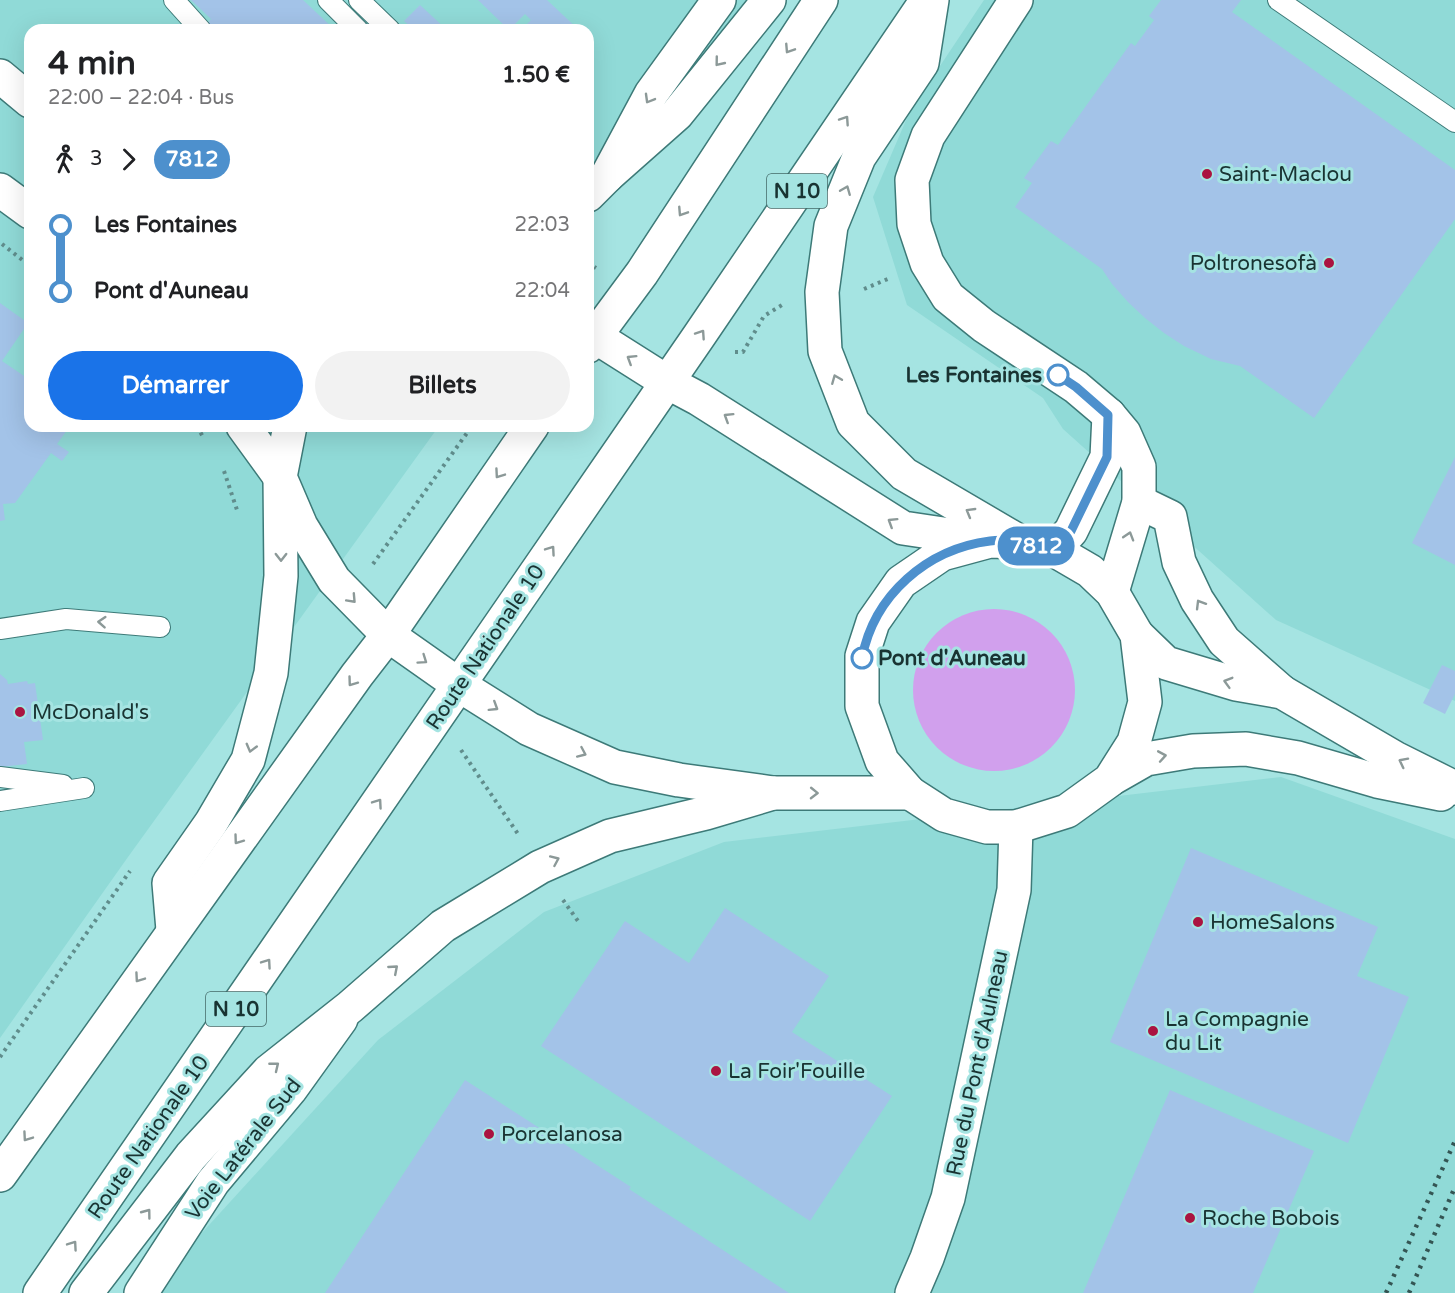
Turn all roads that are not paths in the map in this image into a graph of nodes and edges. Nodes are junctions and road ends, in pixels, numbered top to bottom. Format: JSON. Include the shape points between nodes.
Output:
{"nodes":[{"id":1,"x":174,"y":0,"type":"edge"},
{"id":2,"x":328,"y":0,"type":"edge"},
{"id":3,"x":359,"y":0,"type":"edge"},
{"id":4,"x":719,"y":0,"type":"edge"},
{"id":5,"x":769,"y":0,"type":"edge"},
{"id":6,"x":821,"y":0,"type":"edge"},
{"id":7,"x":927,"y":0,"type":"edge"},
{"id":8,"x":932,"y":0,"type":"edge"},
{"id":9,"x":1016,"y":0,"type":"edge"},
{"id":10,"x":1278,"y":0,"type":"edge"},
{"id":11,"x":196,"y":24,"type":"edge"},
{"id":12,"x":352,"y":24,"type":"edge"},
{"id":13,"x":384,"y":24,"type":"edge"},
{"id":14,"x":0,"y":76,"type":"edge"},
{"id":15,"x":24,"y":96,"type":"edge"},
{"id":16,"x":1455,"y":122,"type":"edge"},
{"id":17,"x":598,"y":185,"type":"edge"},
{"id":18,"x":0,"y":190,"type":"edge"},
{"id":19,"x":24,"y":208,"type":"edge"},
{"id":20,"x":594,"y":333,"type":"edge"},
{"id":21,"x":594,"y":340,"type":"edge"},
{"id":22,"x":667,"y":382,"type":"junction"},
{"id":23,"x":1108,"y":415,"type":"junction"},
{"id":24,"x":247,"y":432,"type":"edge"},
{"id":25,"x":289,"y":432,"type":"edge"},
{"id":26,"x":528,"y":432,"type":"edge"},
{"id":27,"x":280,"y":477,"type":"junction"},
{"id":28,"x":1139,"y":502,"type":"junction"},
{"id":29,"x":1005,"y":541,"type":"junction"},
{"id":30,"x":1054,"y":550,"type":"junction"},
{"id":31,"x":1112,"y":592,"type":"junction"},
{"id":32,"x":160,"y":627,"type":"dead end"},
{"id":33,"x":0,"y":629,"type":"edge"},
{"id":34,"x":388,"y":635,"type":"junction"},
{"id":35,"x":1137,"y":635,"type":"junction"},
{"id":36,"x":459,"y":685,"type":"junction"},
{"id":37,"x":1282,"y":692,"type":"junction"},
{"id":38,"x":0,"y":777,"type":"edge"},
{"id":39,"x":1110,"y":780,"type":"junction"},
{"id":40,"x":1455,"y":788,"type":"edge"},
{"id":41,"x":773,"y":793,"type":"junction"},
{"id":42,"x":910,"y":793,"type":"junction"},
{"id":43,"x":1455,"y":796,"type":"edge"},
{"id":44,"x":0,"y":801,"type":"edge"},
{"id":45,"x":1016,"y":827,"type":"junction"},
{"id":46,"x":173,"y":930,"type":"junction"},
{"id":47,"x":350,"y":1007,"type":"junction"},
{"id":48,"x":0,"y":1175,"type":"edge"},
{"id":49,"x":40,"y":1293,"type":"edge"},
{"id":50,"x":86,"y":1293,"type":"edge"},
{"id":51,"x":141,"y":1293,"type":"edge"},
{"id":52,"x":912,"y":1293,"type":"edge"}],
"edges":[{"from":1,"to":11,"type":"lane"},
{"from":2,"to":12,"type":"lane"},
{"from":3,"to":13,"type":"lane"},
{"from":4,"to":17,"type":"street","one_way":true,"via":[[651,94]]},
{"from":5,"to":17,"type":"street","one_way":true,"via":[[677,114]]},
{"from":6,"to":20,"type":"street","one_way":true,"via":[[642,273]]},
{"from":22,"to":7,"type":"street","name":"Route Nationale 10","number":"N 10","one_way":true},
{"from":29,"to":8,"type":"street","one_way":true,"via":[[904,474],[854,423],[825,351],[822,292],[831,226],[859,157],[922,63]]},
{"from":9,"to":23,"type":"street","via":[[928,136],[912,180],[914,224],[927,263],[948,297],[984,326],[1076,387]]},
{"from":10,"to":16,"type":"lane"},
{"from":14,"to":15,"type":"street"},
{"from":18,"to":19,"type":"street"},
{"from":22,"to":21,"type":"street","one_way":true},
{"from":29,"to":22,"type":"street","one_way":true,"via":[[903,528]]},
{"from":36,"to":22,"type":"street","name":"Route Nationale 10","number":"N 10","one_way":true},
{"from":23,"to":28,"type":"street","via":[[1124,434],[1139,467]]},
{"from":23,"to":30,"type":"street","via":[[1107,457],[1071,531]]},
{"from":24,"to":27,"type":"street"},
{"from":25,"to":27,"type":"street"},
{"from":26,"to":34,"type":"street","one_way":true},
{"from":27,"to":34,"type":"street","one_way":true,"via":[[301,526],[334,580]]},
{"from":27,"to":46,"type":"street","one_way":true,"via":[[281,576],[271,673],[248,760],[169,883]]},
{"from":31,"to":28,"type":"street","one_way":true},
{"from":37,"to":28,"type":"street","one_way":true,"via":[[1224,641],[1197,600],[1179,562],[1170,517]]},
{"from":29,"to":30,"type":"street"},
{"from":29,"to":42,"type":"street","via":[[942,554],[901,582],[873,622],[862,656],[862,706],[882,761]]},
{"from":30,"to":31,"type":"street","via":[[1090,571]]},
{"from":31,"to":35,"type":"street"},
{"from":32,"to":33,"type":"lane","one_way":true,"via":[[66,619]]},
{"from":34,"to":36,"type":"street","one_way":true},
{"from":34,"to":46,"type":"street","one_way":true},
{"from":37,"to":35,"type":"street","one_way":true,"via":[[1236,684],[1166,663]]},
{"from":35,"to":39,"type":"street","via":[[1145,702],[1134,742]]},
{"from":36,"to":41,"type":"street","one_way":true,"via":[[529,729],[615,767]]},
{"from":49,"to":36,"type":"street","name":"Route Nationale 10","number":"N 10","one_way":true},
{"from":40,"to":37,"type":"street","one_way":true},
{"from":38,"to":44,"type":"lane","via":[[84,788]]},
{"from":39,"to":43,"type":"street","one_way":true,"via":[[1146,759],[1193,751],[1246,749],[1298,758],[1377,782]]},
{"from":39,"to":45,"type":"street","via":[[1067,811]]},
{"from":41,"to":42,"type":"street","one_way":true},
{"from":47,"to":41,"type":"street","one_way":true,"via":[[443,926],[540,867],[610,836]]},
{"from":42,"to":45,"type":"street","via":[[944,815],[987,827]]},
{"from":45,"to":52,"type":"street","name":"Rue du Pont d'Aulneau","via":[[1014,890],[948,1198]]},
{"from":46,"to":48,"type":"street","one_way":true},
{"from":50,"to":47,"type":"street","one_way":true,"via":[[191,1156],[269,1071]]},
{"from":47,"to":51,"type":"street","name":"Voie Latérale Sud","via":[[290,1090],[213,1182]]}]}
